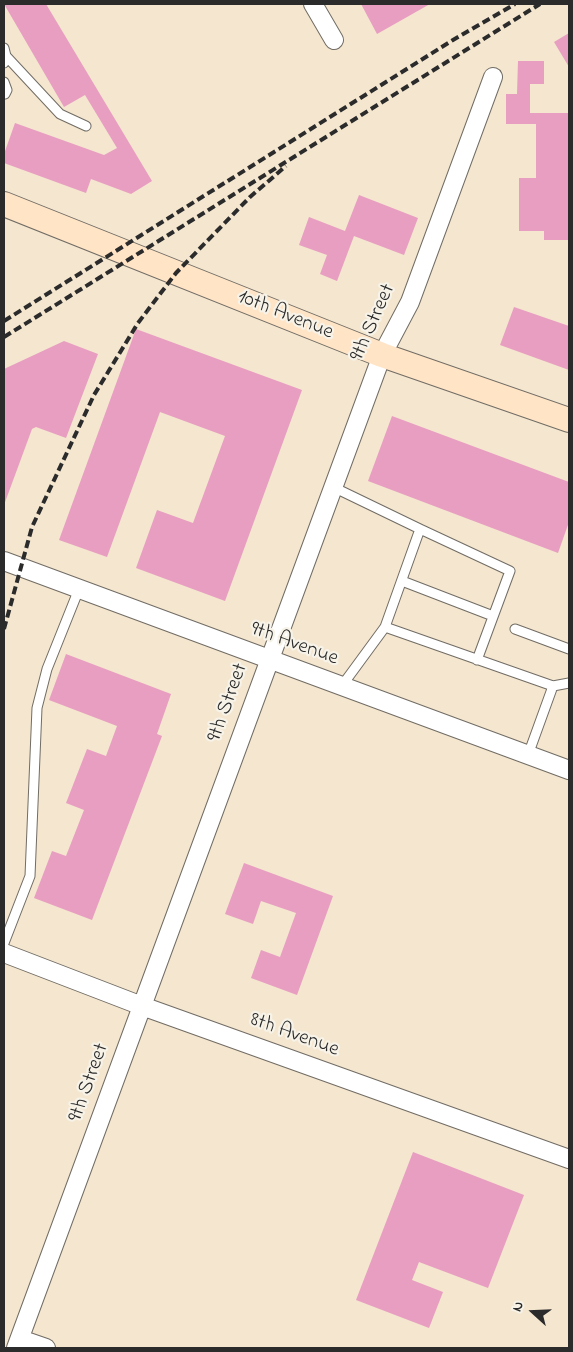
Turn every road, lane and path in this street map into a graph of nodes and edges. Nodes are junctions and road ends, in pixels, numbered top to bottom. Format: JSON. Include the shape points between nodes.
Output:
{"nodes":[{"id":1,"x":312,"y":4,"type":"edge"},
{"id":2,"x":334,"y":40,"type":"dead end"},
{"id":3,"x":4,"y":56,"type":"edge"},
{"id":4,"x":493,"y":77,"type":"dead end"},
{"id":5,"x":4,"y":82,"type":"edge"},
{"id":6,"x":5,"y":94,"type":"edge"},
{"id":7,"x":86,"y":126,"type":"dead end"},
{"id":8,"x":4,"y":204,"type":"edge"},
{"id":9,"x":382,"y":355,"type":"junction"},
{"id":10,"x":569,"y":420,"type":"edge"},
{"id":11,"x":334,"y":487,"type":"junction"},
{"id":12,"x":420,"y":529,"type":"junction"},
{"id":13,"x":4,"y":562,"type":"edge"},
{"id":14,"x":402,"y":581,"type":"junction"},
{"id":15,"x":78,"y":589,"type":"junction"},
{"id":16,"x":494,"y":619,"type":"junction"},
{"id":17,"x":385,"y":628,"type":"junction"},
{"id":18,"x":515,"y":629,"type":"dead end"},
{"id":19,"x":569,"y":648,"type":"edge"},
{"id":20,"x":269,"y":660,"type":"junction"},
{"id":21,"x":477,"y":660,"type":"junction"},
{"id":22,"x":569,"y":683,"type":"edge"},
{"id":23,"x":552,"y":686,"type":"junction"},
{"id":24,"x":341,"y":687,"type":"junction"},
{"id":25,"x":528,"y":755,"type":"junction"},
{"id":26,"x":569,"y":770,"type":"edge"},
{"id":27,"x":4,"y":943,"type":"edge"},
{"id":28,"x":4,"y":953,"type":"edge"},
{"id":29,"x":142,"y":1006,"type":"junction"},
{"id":30,"x":569,"y":1159,"type":"edge"},
{"id":31,"x":18,"y":1343,"type":"edge"},
{"id":32,"x":46,"y":1348,"type":"edge"}],
"edges":[{"from":1,"to":2,"type":"street"},
{"from":3,"to":7,"type":"lane","via":[[60,114]]},
{"from":4,"to":9,"type":"street","name":"9th Street","via":[[410,302]]},
{"from":5,"to":6,"type":"lane"},
{"from":8,"to":9,"type":"main road","name":"10th Avenue"},
{"from":9,"to":10,"type":"main road","name":"10th Avenue"},
{"from":9,"to":11,"type":"street","name":"9th Street"},
{"from":11,"to":12,"type":"lane"},
{"from":11,"to":20,"type":"street","name":"9th Street"},
{"from":12,"to":14,"type":"lane"},
{"from":12,"to":16,"type":"lane","via":[[510,571]]},
{"from":13,"to":15,"type":"street","name":"9th Avenue"},
{"from":14,"to":16,"type":"lane"},
{"from":14,"to":17,"type":"lane"},
{"from":15,"to":20,"type":"street","name":"9th Avenue"},
{"from":15,"to":27,"type":"lane","via":[[47,668],[38,708],[30,876]]},
{"from":16,"to":21,"type":"lane"},
{"from":17,"to":21,"type":"lane"},
{"from":17,"to":24,"type":"lane"},
{"from":18,"to":19,"type":"lane"},
{"from":20,"to":24,"type":"street","name":"9th Avenue"},
{"from":20,"to":29,"type":"street","name":"9th Street"},
{"from":21,"to":23,"type":"lane"},
{"from":22,"to":23,"type":"lane"},
{"from":23,"to":25,"type":"lane"},
{"from":24,"to":25,"type":"street","name":"9th Avenue"},
{"from":25,"to":26,"type":"street","name":"9th Avenue"},
{"from":28,"to":29,"type":"street","name":"8th Avenue"},
{"from":29,"to":30,"type":"street","name":"8th Avenue"},
{"from":29,"to":31,"type":"street","name":"9th Street"},
{"from":31,"to":32,"type":"street"}]}
